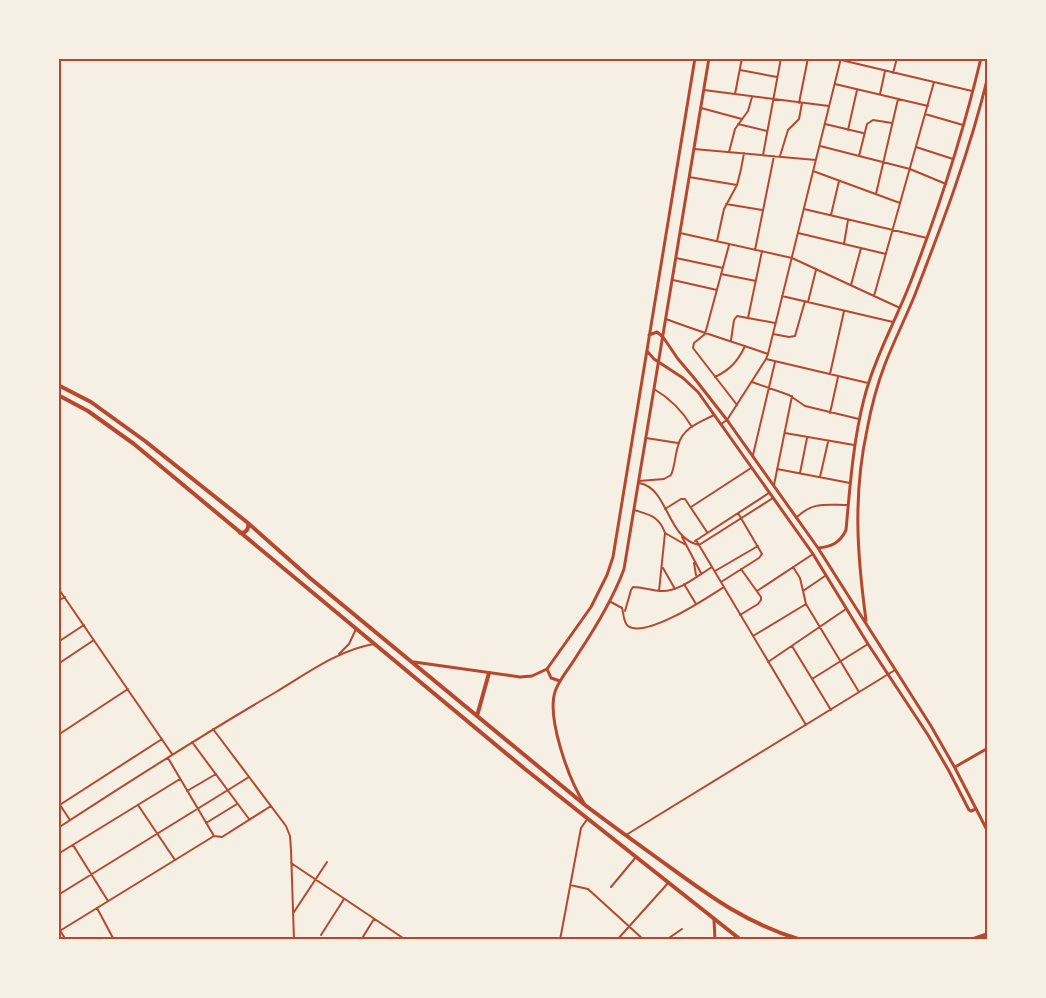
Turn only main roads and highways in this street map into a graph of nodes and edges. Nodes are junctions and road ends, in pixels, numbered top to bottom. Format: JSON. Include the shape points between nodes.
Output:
{"nodes":[{"id":1,"x":58,"y":385,"type":"edge"},
{"id":2,"x":58,"y":395,"type":"edge"},
{"id":3,"x":248,"y":523,"type":"junction"},
{"id":4,"x":240,"y":533,"type":"junction"},
{"id":5,"x":265,"y":537,"type":"junction"},
{"id":6,"x":256,"y":546,"type":"junction"},
{"id":7,"x":489,"y":673,"type":"road end"},
{"id":8,"x":477,"y":716,"type":"junction"},
{"id":9,"x":987,"y":934,"type":"edge"},
{"id":10,"x":741,"y":939,"type":"edge"},
{"id":11,"x":801,"y":939,"type":"edge"},
{"id":12,"x":971,"y":939,"type":"edge"}],
"edges":[{"from":1,"to":3,"type":"highway","via":[[111,415]]},
{"from":2,"to":4,"type":"highway","via":[[108,424]]},
{"from":3,"to":4,"type":"highway","via":[[248,529]]},
{"from":3,"to":5,"type":"highway"},
{"from":4,"to":6,"type":"highway"},
{"from":5,"to":6,"type":"highway"},
{"from":5,"to":8,"type":"highway"},
{"from":6,"to":10,"type":"highway","via":[[525,769]]},
{"from":7,"to":8,"type":"highway"},
{"from":8,"to":11,"type":"highway","via":[[585,805],[698,889],[733,912]]},
{"from":9,"to":12,"type":"highway"}]}
